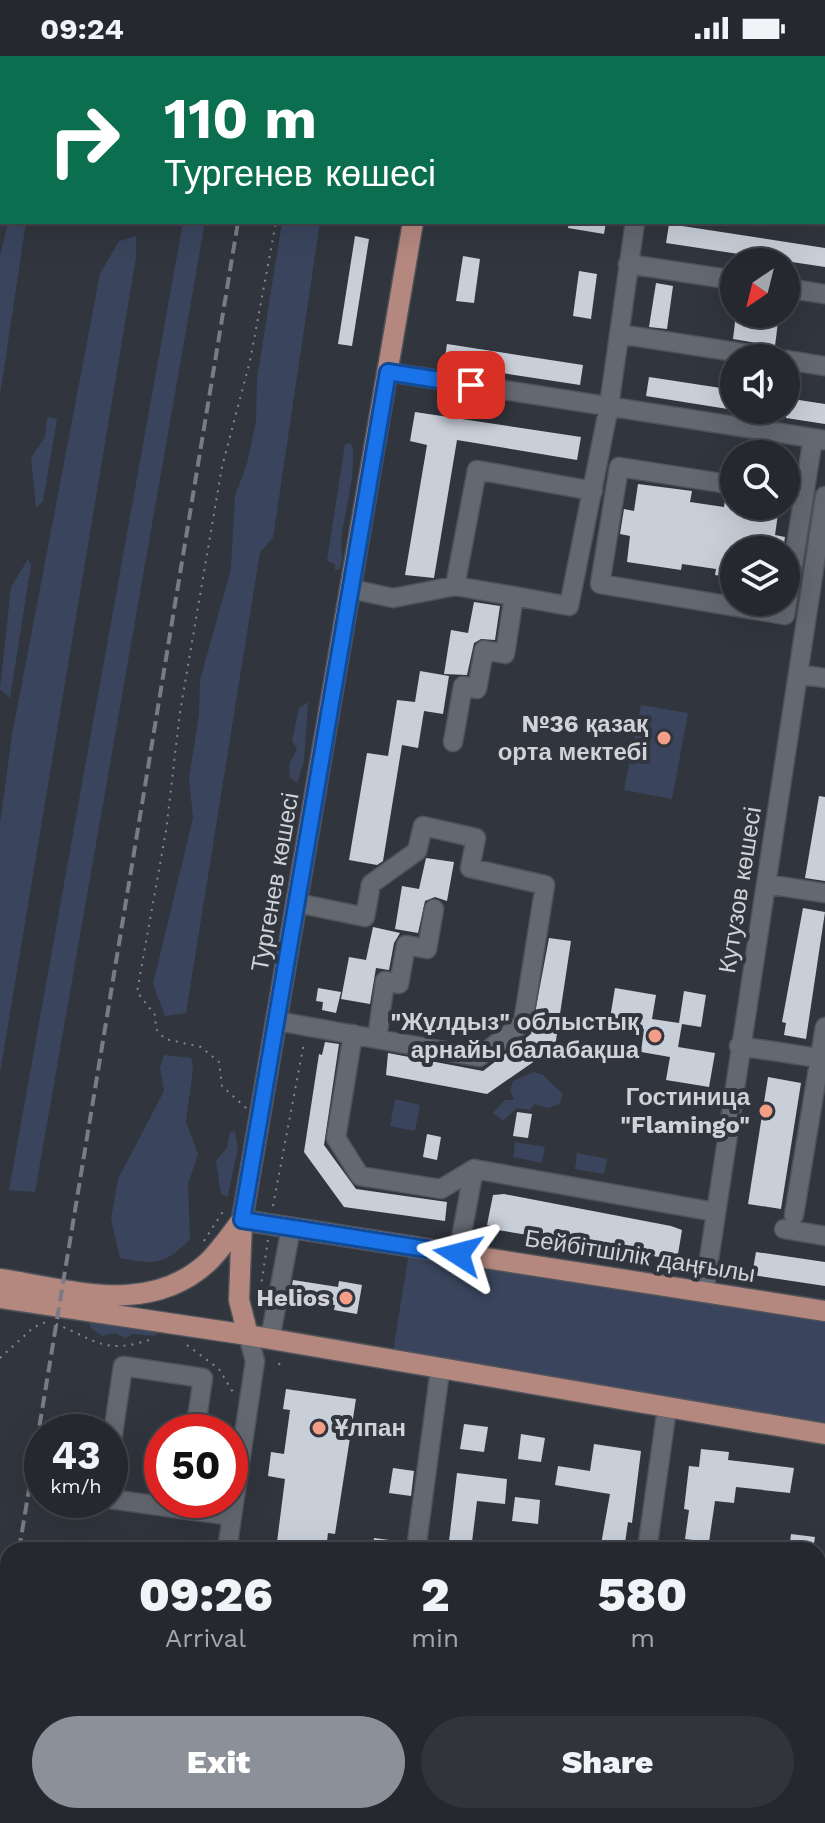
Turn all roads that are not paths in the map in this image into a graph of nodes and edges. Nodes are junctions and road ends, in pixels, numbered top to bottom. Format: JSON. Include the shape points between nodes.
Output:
{"nodes":[{"id":1,"x":413,"y":224,"type":"edge"},
{"id":2,"x":635,"y":224,"type":"edge"},
{"id":3,"x":628,"y":264,"type":"junction"},
{"id":4,"x":720,"y":278,"type":"edge"},
{"id":5,"x":800,"y":290,"type":"edge"},
{"id":6,"x":825,"y":294,"type":"edge"},
{"id":7,"x":619,"y":334,"type":"junction"},
{"id":8,"x":720,"y":350,"type":"edge"},
{"id":9,"x":800,"y":362,"type":"edge"},
{"id":10,"x":825,"y":366,"type":"edge"},
{"id":11,"x":388,"y":372,"type":"junction"},
{"id":12,"x":609,"y":406,"type":"junction"},
{"id":13,"x":819,"y":439,"type":"edge"},
{"id":14,"x":720,"y":483,"type":"edge"},
{"id":15,"x":800,"y":483,"type":"edge"},
{"id":16,"x":593,"y":491,"type":"junction"},
{"id":17,"x":825,"y":496,"type":"edge"},
{"id":18,"x":793,"y":520,"type":"edge"},
{"id":19,"x":822,"y":530,"type":"edge"},
{"id":20,"x":455,"y":586,"type":"junction"},
{"id":21,"x":351,"y":589,"type":"junction"},
{"id":22,"x":514,"y":596,"type":"junction"},
{"id":23,"x":798,"y":674,"type":"junction"},
{"id":24,"x":825,"y":678,"type":"edge"},
{"id":25,"x":453,"y":742,"type":"dead end"},
{"id":26,"x":766,"y":884,"type":"junction"},
{"id":27,"x":825,"y":893,"type":"edge"},
{"id":28,"x":297,"y":903,"type":"junction"},
{"id":29,"x":434,"y":909,"type":"dead end"},
{"id":30,"x":277,"y":1021,"type":"junction"},
{"id":31,"x":825,"y":1027,"type":"edge"},
{"id":32,"x":353,"y":1034,"type":"junction"},
{"id":33,"x":377,"y":1039,"type":"junction"},
{"id":34,"x":739,"y":1046,"type":"junction"},
{"id":35,"x":822,"y":1059,"type":"edge"},
{"id":36,"x":474,"y":1169,"type":"junction"},
{"id":37,"x":715,"y":1212,"type":"junction"},
{"id":38,"x":243,"y":1218,"type":"junction"},
{"id":39,"x":291,"y":1228,"type":"junction"},
{"id":40,"x":825,"y":1236,"type":"edge"},
{"id":41,"x":458,"y":1254,"type":"junction"},
{"id":42,"x":0,"y":1279,"type":"edge"},
{"id":43,"x":704,"y":1292,"type":"junction"},
{"id":44,"x":0,"y":1298,"type":"edge"},
{"id":45,"x":825,"y":1311,"type":"edge"},
{"id":46,"x":276,"y":1334,"type":"junction"},
{"id":47,"x":248,"y":1335,"type":"junction"},
{"id":48,"x":440,"y":1370,"type":"junction"},
{"id":49,"x":667,"y":1408,"type":"junction"},
{"id":50,"x":116,"y":1414,"type":"edge"},
{"id":51,"x":198,"y":1414,"type":"edge"},
{"id":52,"x":247,"y":1414,"type":"edge"},
{"id":53,"x":825,"y":1434,"type":"edge"},
{"id":54,"x":232,"y":1518,"type":"edge"},
{"id":55,"x":228,"y":1542,"type":"edge"},
{"id":56,"x":417,"y":1542,"type":"edge"},
{"id":57,"x":648,"y":1542,"type":"edge"}],
"edges":[{"from":1,"to":11,"type":"main road","name":"Тургенев көшесі"},
{"from":2,"to":3,"type":"street"},
{"from":3,"to":4,"type":"street"},
{"from":3,"to":7,"type":"street"},
{"from":5,"to":6,"type":"street"},
{"from":7,"to":8,"type":"street"},
{"from":7,"to":12,"type":"street"},
{"from":9,"to":10,"type":"street"},
{"from":11,"to":12,"type":"street"},
{"from":11,"to":21,"type":"main road","name":"Тургенев көшесі"},
{"from":12,"to":13,"type":"street"},
{"from":12,"to":16,"type":"street"},
{"from":13,"to":15,"type":"street"},
{"from":14,"to":18,"type":"street","via":[[619,467],[600,584],[785,615]]},
{"from":16,"to":20,"type":"street","via":[[477,470]]},
{"from":16,"to":22,"type":"street","via":[[569,606]]},
{"from":17,"to":19,"type":"street","name":"Кутузов көшесі"},
{"from":19,"to":23,"type":"street","name":"Кутузов көшесі"},
{"from":20,"to":21,"type":"street","via":[[393,598]]},
{"from":20,"to":22,"type":"street"},
{"from":21,"to":28,"type":"main road","name":"Тургенев көшесі"},
{"from":22,"to":25,"type":"street","via":[[505,654],[484,650],[477,689],[463,686]]},
{"from":23,"to":24,"type":"street"},
{"from":23,"to":26,"type":"street","name":"Кутузов көшесі"},
{"from":26,"to":27,"type":"street"},
{"from":26,"to":34,"type":"street","name":"Кутузов көшесі"},
{"from":28,"to":30,"type":"main road","name":"Тургенев көшесі"},
{"from":28,"to":33,"type":"street","via":[[365,917],[371,884],[417,851],[423,826],[476,838],[470,868],[545,885],[523,1023],[479,1057]]},
{"from":29,"to":33,"type":"street","via":[[427,949],[406,945],[399,984],[385,981]]},
{"from":30,"to":32,"type":"street"},
{"from":30,"to":38,"type":"main road","name":"Тургенев көшесі"},
{"from":31,"to":35,"type":"street"},
{"from":32,"to":33,"type":"street"},
{"from":32,"to":36,"type":"street","via":[[336,1138],[360,1176],[441,1189]]},
{"from":34,"to":35,"type":"street"},
{"from":34,"to":37,"type":"street","name":"Кутузов көшесі"},
{"from":35,"to":40,"type":"street","via":[[789,1222]]},
{"from":36,"to":37,"type":"street"},
{"from":36,"to":41,"type":"street"},
{"from":37,"to":43,"type":"street","name":"Кутузов көшесі"},
{"from":38,"to":39,"type":"main road","name":"Бейбітшілік даңғылы"},
{"from":38,"to":42,"type":"main road","via":[[207,1263],[159,1292],[105,1294]]},
{"from":38,"to":47,"type":"main road","name":"Тургенев көшесі","via":[[239,1300]]},
{"from":39,"to":41,"type":"main road","name":"Бейбітшілік даңғылы"},
{"from":39,"to":46,"type":"street"},
{"from":41,"to":43,"type":"main road","name":"Бейбітшілік даңғылы"},
{"from":43,"to":45,"type":"main road","name":"Бейбітшілік даңғылы"},
{"from":44,"to":47,"type":"main road"},
{"from":46,"to":47,"type":"main road"},
{"from":46,"to":48,"type":"main road"},
{"from":47,"to":52,"type":"street","name":"Тургенев көшесі","via":[[255,1361]]},
{"from":48,"to":49,"type":"main road"},
{"from":48,"to":56,"type":"street"},
{"from":49,"to":53,"type":"main road"},
{"from":49,"to":57,"type":"street"},
{"from":50,"to":51,"type":"street","via":[[123,1366],[203,1378]]},
{"from":54,"to":55,"type":"street","name":"Тургенев көшесі"}]}
